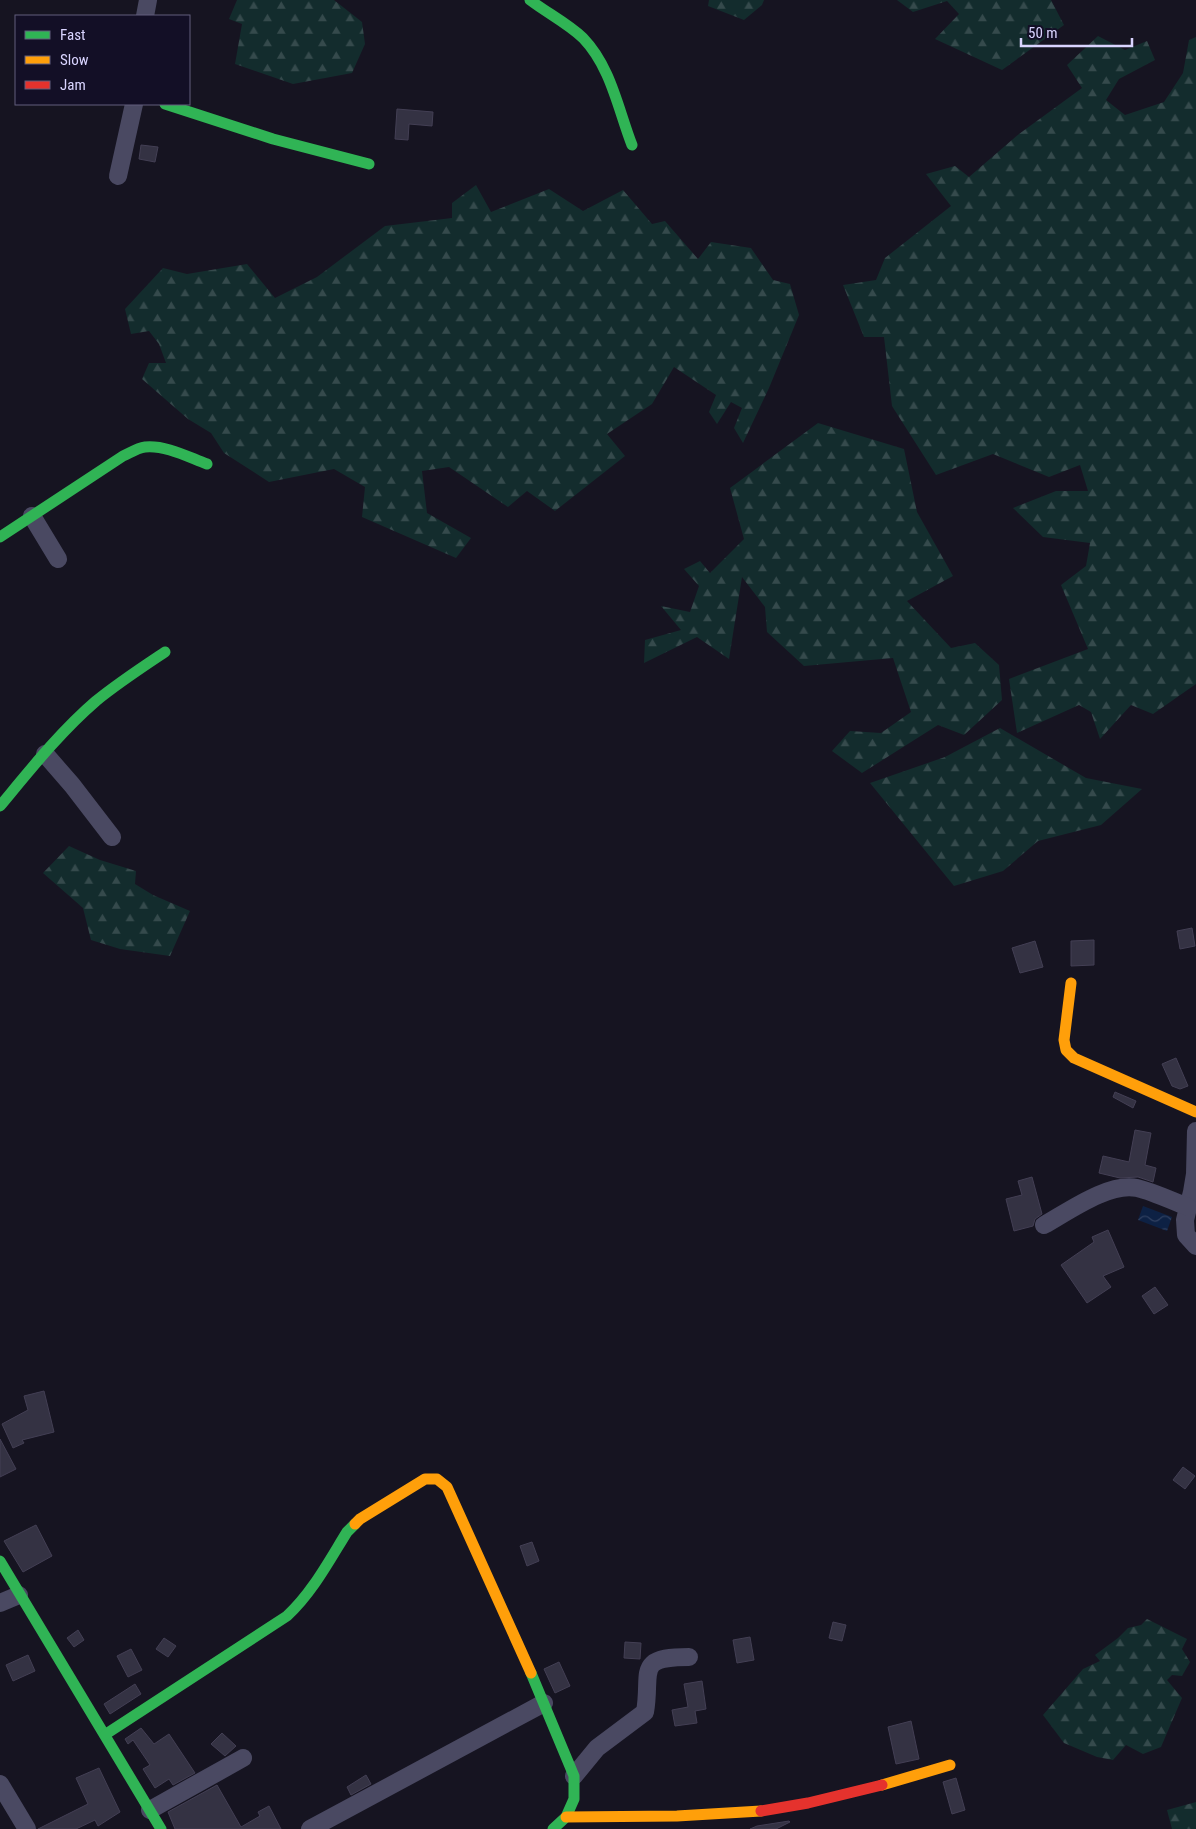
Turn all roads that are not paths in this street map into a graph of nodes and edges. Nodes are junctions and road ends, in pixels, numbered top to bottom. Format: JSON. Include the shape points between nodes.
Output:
{"nodes":[{"id":1,"x":148,"y":0,"type":"edge"},
{"id":2,"x":530,"y":0,"type":"edge"},
{"id":3,"x":145,"y":15,"type":"edge"},
{"id":4,"x":134,"y":105,"type":"edge"},
{"id":5,"x":168,"y":105,"type":"edge"},
{"id":6,"x":632,"y":145,"type":"dead end"},
{"id":7,"x":370,"y":164,"type":"dead end"},
{"id":8,"x":118,"y":176,"type":"dead end"},
{"id":9,"x":207,"y":464,"type":"dead end"},
{"id":10,"x":32,"y":516,"type":"junction"},
{"id":11,"x":0,"y":537,"type":"edge"},
{"id":12,"x":58,"y":559,"type":"dead end"},
{"id":13,"x":164,"y":652,"type":"dead end"},
{"id":14,"x":45,"y":754,"type":"junction"},
{"id":15,"x":0,"y":806,"type":"edge"},
{"id":16,"x":112,"y":837,"type":"dead end"},
{"id":17,"x":1072,"y":983,"type":"dead end"},
{"id":18,"x":1196,"y":1112,"type":"edge"},
{"id":19,"x":1196,"y":1131,"type":"edge"},
{"id":20,"x":1188,"y":1207,"type":"junction"},
{"id":21,"x":1044,"y":1225,"type":"dead end"},
{"id":22,"x":1196,"y":1246,"type":"edge"},
{"id":23,"x":0,"y":1561,"type":"edge"},
{"id":24,"x":19,"y":1595,"type":"junction"},
{"id":25,"x":0,"y":1603,"type":"edge"},
{"id":26,"x":689,"y":1657,"type":"dead end"},
{"id":27,"x":544,"y":1703,"type":"junction"},
{"id":28,"x":106,"y":1734,"type":"junction"},
{"id":29,"x":244,"y":1758,"type":"dead end"},
{"id":30,"x":950,"y":1765,"type":"dead end"},
{"id":31,"x":574,"y":1776,"type":"junction"},
{"id":32,"x":0,"y":1784,"type":"edge"},
{"id":33,"x":150,"y":1810,"type":"junction"},
{"id":34,"x":566,"y":1817,"type":"junction"},
{"id":35,"x":27,"y":1829,"type":"edge"},
{"id":36,"x":161,"y":1829,"type":"edge"},
{"id":37,"x":310,"y":1829,"type":"edge"},
{"id":38,"x":553,"y":1829,"type":"edge"}],
"edges":[{"from":1,"to":3,"type":"street"},
{"from":2,"to":6,"type":"street","via":[[589,44],[603,65]]},
{"from":4,"to":8,"type":"street"},
{"from":5,"to":7,"type":"street","via":[[273,139]]},
{"from":9,"to":10,"type":"street","via":[[164,450],[139,449],[123,456]]},
{"from":10,"to":11,"type":"street"},
{"from":10,"to":12,"type":"street"},
{"from":13,"to":14,"type":"street","via":[[110,689]]},
{"from":14,"to":15,"type":"street"},
{"from":14,"to":16,"type":"street"},
{"from":17,"to":18,"type":"street","via":[[1064,1040],[1066,1050],[1074,1058]]},
{"from":19,"to":20,"type":"street","via":[[1194,1174]]},
{"from":20,"to":21,"type":"street","via":[[1144,1190],[1126,1187],[1094,1196]]},
{"from":20,"to":22,"type":"street","via":[[1186,1236]]},
{"from":23,"to":24,"type":"street"},
{"from":24,"to":25,"type":"street"},
{"from":24,"to":28,"type":"street"},
{"from":26,"to":31,"type":"street","via":[[665,1658],[651,1664],[646,1675],[645,1712],[596,1748]]},
{"from":27,"to":28,"type":"street","via":[[447,1487],[437,1479],[425,1479],[360,1519],[347,1532],[300,1604],[287,1616]]},
{"from":27,"to":31,"type":"street"},
{"from":27,"to":37,"type":"street"},
{"from":28,"to":33,"type":"street"},
{"from":29,"to":33,"type":"street"},
{"from":30,"to":34,"type":"street","via":[[787,1807],[687,1818]]},
{"from":31,"to":34,"type":"street","via":[[574,1799]]},
{"from":32,"to":35,"type":"street"},
{"from":33,"to":36,"type":"street"},
{"from":34,"to":38,"type":"street"}]}
